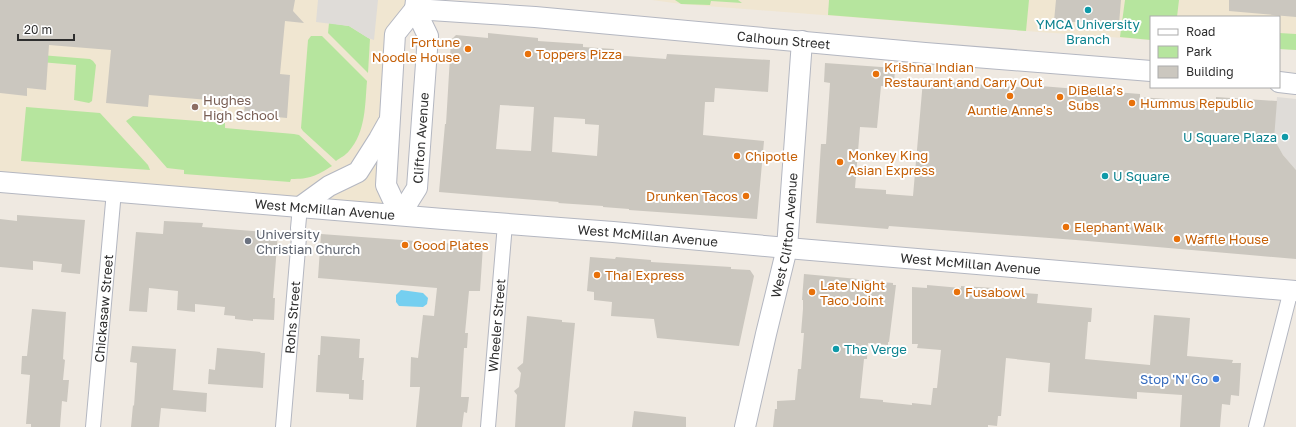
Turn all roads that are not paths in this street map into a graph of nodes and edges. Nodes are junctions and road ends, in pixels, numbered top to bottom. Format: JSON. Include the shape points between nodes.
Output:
{"nodes":[{"id":1,"x":416,"y":5,"type":"edge"},
{"id":2,"x":802,"y":41,"type":"junction"},
{"id":3,"x":1150,"y":71,"type":"edge"},
{"id":4,"x":1280,"y":82,"type":"edge"},
{"id":5,"x":1296,"y":84,"type":"edge"},
{"id":6,"x":390,"y":119,"type":"junction"},
{"id":7,"x":0,"y":182,"type":"edge"},
{"id":8,"x":114,"y":191,"type":"junction"},
{"id":9,"x":300,"y":207,"type":"junction"},
{"id":10,"x":400,"y":215,"type":"junction"},
{"id":11,"x":505,"y":224,"type":"junction"},
{"id":12,"x":787,"y":248,"type":"junction"},
{"id":13,"x":1293,"y":291,"type":"edge"},
{"id":14,"x":93,"y":427,"type":"edge"},
{"id":15,"x":282,"y":427,"type":"edge"},
{"id":16,"x":488,"y":427,"type":"edge"},
{"id":17,"x":745,"y":427,"type":"edge"},
{"id":18,"x":1256,"y":427,"type":"edge"}],
"edges":[{"from":1,"to":2,"type":"main road","name":"Calhoun Street"},
{"from":1,"to":6,"type":"main road","via":[[395,34]]},
{"from":1,"to":10,"type":"main road","name":"Clifton Avenue","via":[[428,36],[417,188]]},
{"from":2,"to":3,"type":"main road","name":"Calhoun Street"},
{"from":2,"to":12,"type":"main road","name":"West Clifton Avenue"},
{"from":4,"to":5,"type":"main road"},
{"from":6,"to":9,"type":"main road","via":[[358,172],[329,186]]},
{"from":6,"to":10,"type":"main road","via":[[386,185]]},
{"from":7,"to":8,"type":"main road","name":"West McMillan Avenue"},
{"from":8,"to":9,"type":"main road","name":"West McMillan Avenue"},
{"from":8,"to":14,"type":"street","name":"Chickasaw Street"},
{"from":9,"to":10,"type":"main road","name":"West McMillan Avenue"},
{"from":9,"to":15,"type":"street","name":"Rohs Street"},
{"from":10,"to":11,"type":"main road","name":"West McMillan Avenue"},
{"from":11,"to":12,"type":"main road","name":"West McMillan Avenue"},
{"from":11,"to":16,"type":"street","name":"Wheeler Street"},
{"from":12,"to":13,"type":"main road","name":"West McMillan Avenue"},
{"from":12,"to":17,"type":"main road","name":"West Clifton Avenue"},
{"from":13,"to":18,"type":"street"}]}
